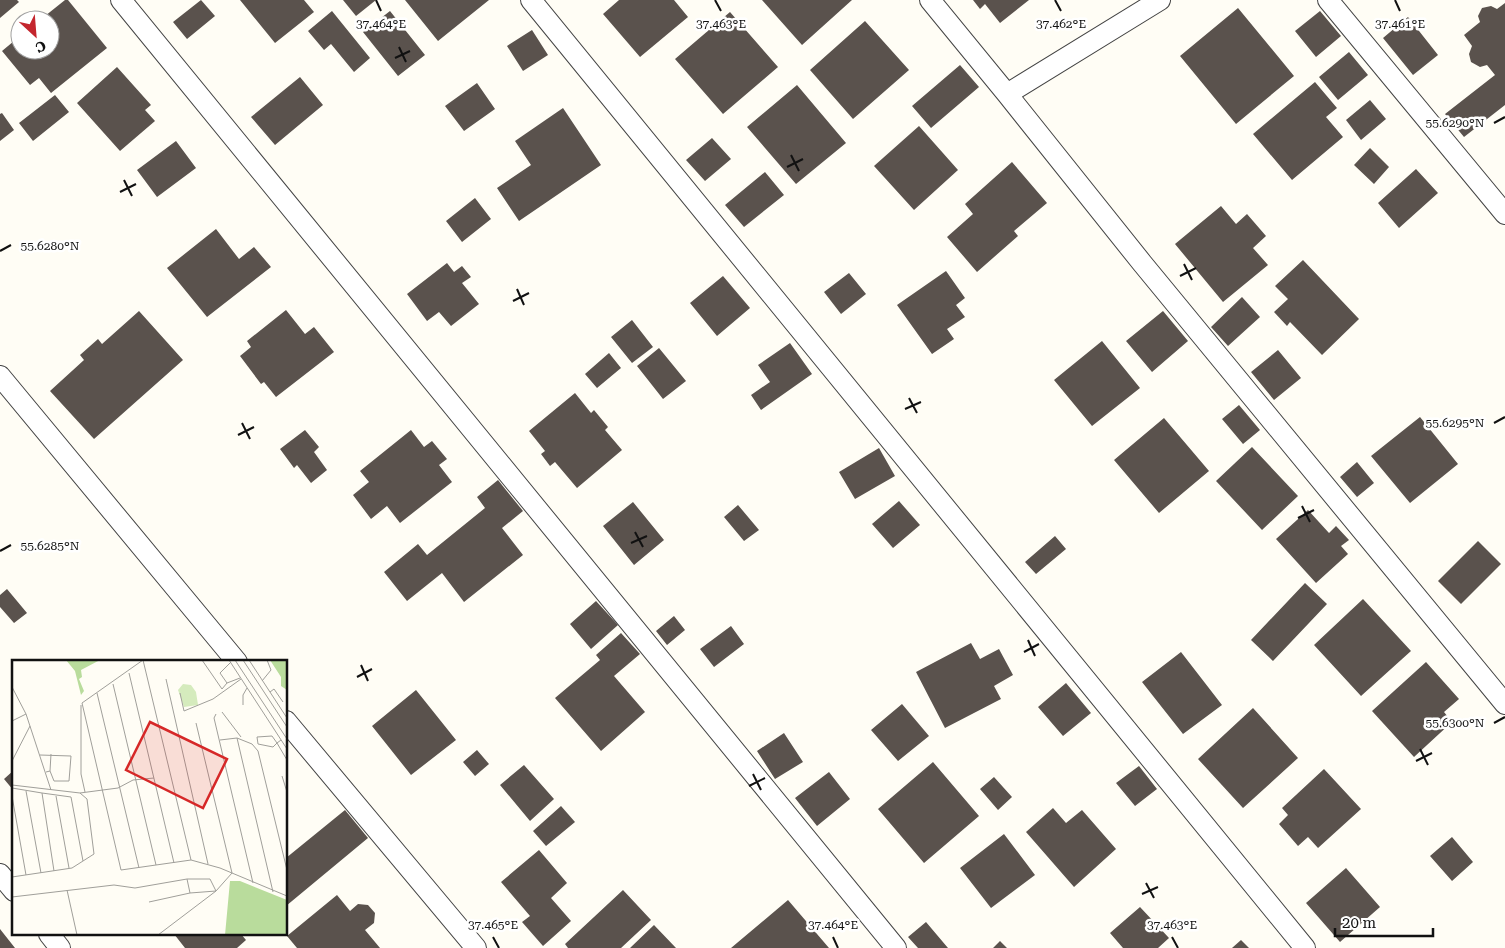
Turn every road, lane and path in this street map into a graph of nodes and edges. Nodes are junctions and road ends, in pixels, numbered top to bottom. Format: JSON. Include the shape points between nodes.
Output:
{"nodes":[{"id":1,"x":121,"y":0,"type":"edge"},
{"id":2,"x":531,"y":0,"type":"edge"},
{"id":3,"x":930,"y":0,"type":"edge"},
{"id":4,"x":1160,"y":0,"type":"edge"},
{"id":5,"x":1328,"y":0,"type":"edge"},
{"id":6,"x":1007,"y":94,"type":"junction"},
{"id":7,"x":1505,"y":214,"type":"edge"},
{"id":8,"x":0,"y":376,"type":"edge"},
{"id":9,"x":235,"y":660,"type":"edge"},
{"id":10,"x":1505,"y":704,"type":"edge"},
{"id":11,"x":288,"y":723,"type":"edge"},
{"id":12,"x":0,"y":874,"type":"edge"},
{"id":13,"x":12,"y":889,"type":"edge"},
{"id":14,"x":51,"y":936,"type":"edge"},
{"id":15,"x":60,"y":948,"type":"edge"},
{"id":16,"x":476,"y":948,"type":"edge"},
{"id":17,"x":896,"y":948,"type":"edge"},
{"id":18,"x":1305,"y":948,"type":"edge"}],
"edges":[{"from":1,"to":17,"type":"lane"},
{"from":2,"to":18,"type":"lane"},
{"from":3,"to":6,"type":"lane"},
{"from":4,"to":6,"type":"lane"},
{"from":5,"to":7,"type":"lane"},
{"from":6,"to":10,"type":"lane"},
{"from":8,"to":9,"type":"lane"},
{"from":11,"to":16,"type":"lane"},
{"from":12,"to":13,"type":"lane"},
{"from":14,"to":15,"type":"lane"}]}
